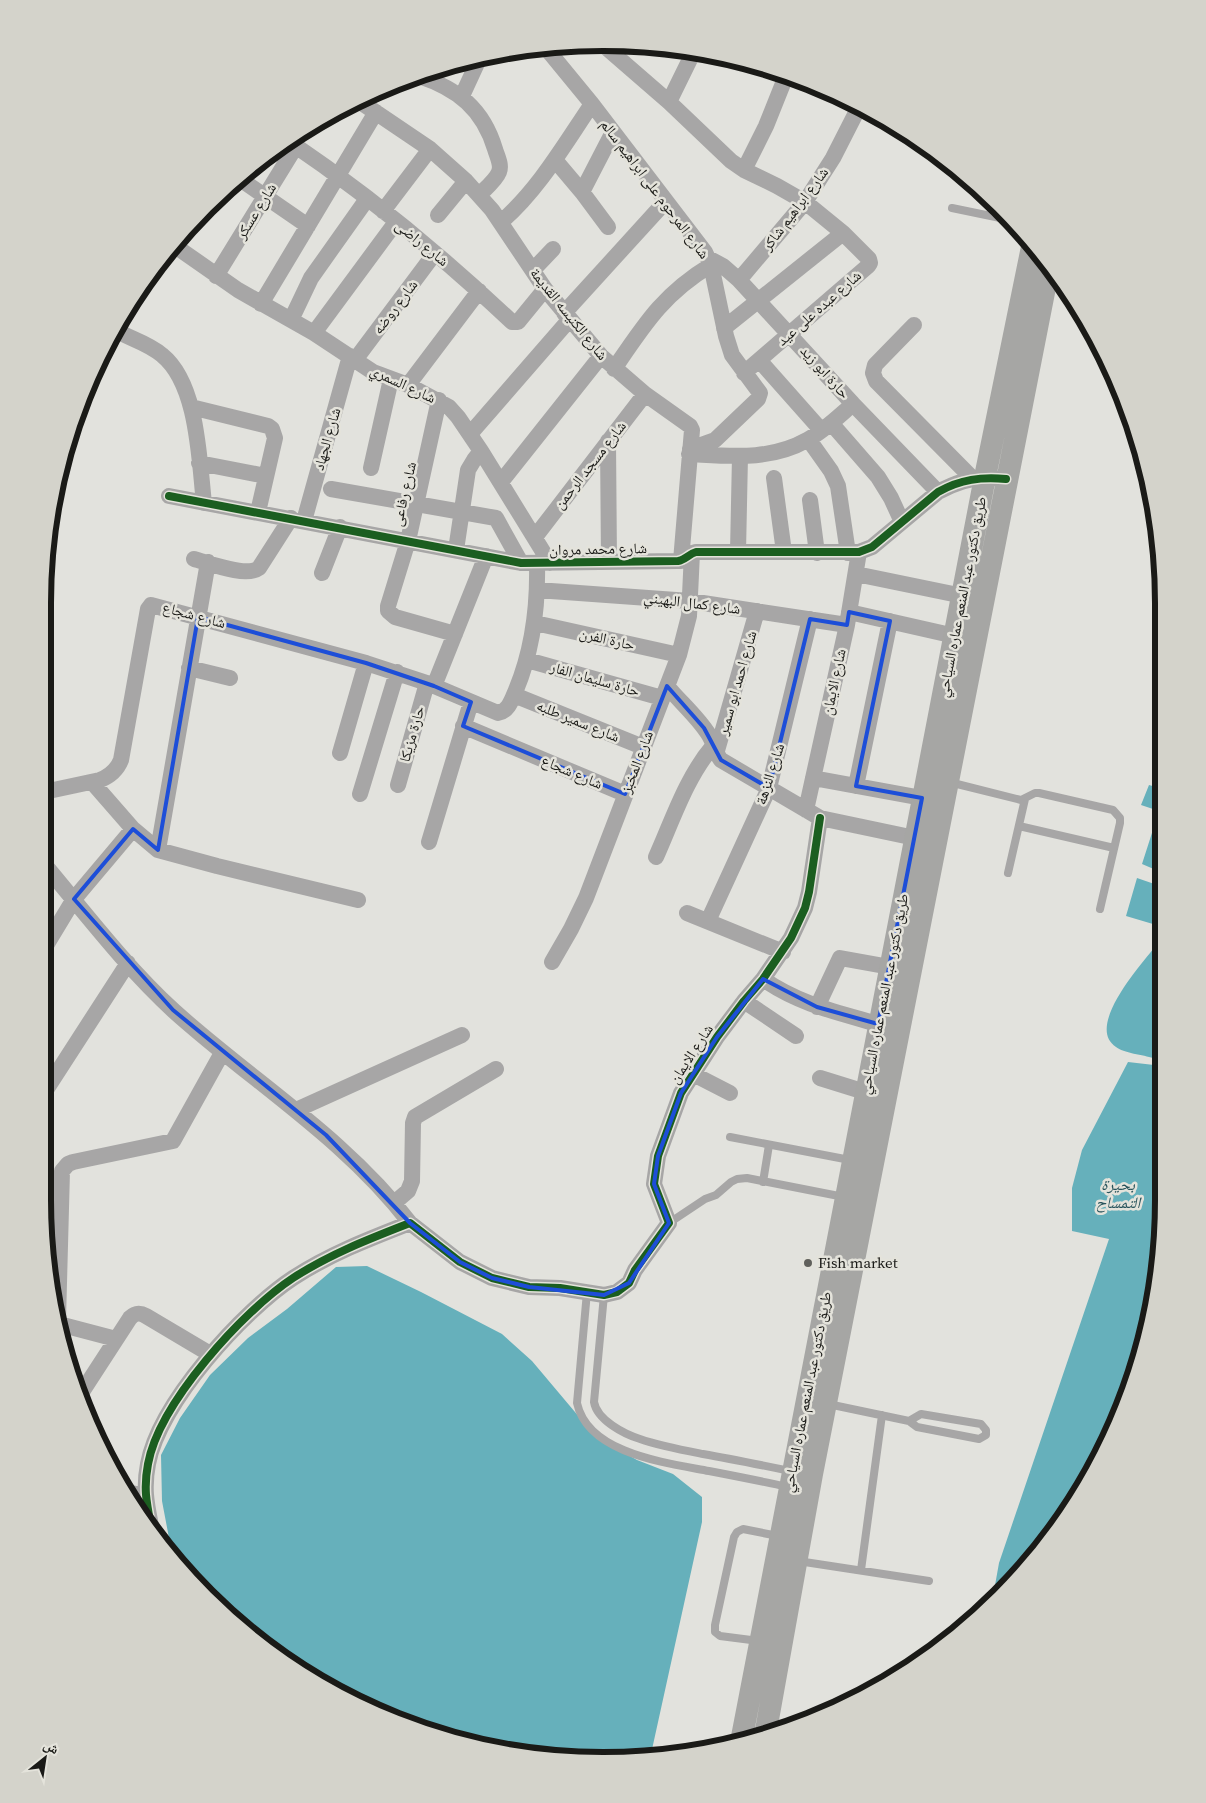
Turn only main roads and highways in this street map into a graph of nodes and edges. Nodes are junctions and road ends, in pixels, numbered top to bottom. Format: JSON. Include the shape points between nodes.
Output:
{"nodes":[{"id":1,"x":1031,"y":254,"type":"edge"},
{"id":2,"x":1047,"y":275,"type":"edge"},
{"id":3,"x":988,"y":478,"type":"junction"},
{"id":4,"x":766,"y":1727,"type":"edge"},
{"id":5,"x":742,"y":1734,"type":"edge"}],
"edges":[{"from":1,"to":3,"type":"main road","name":"طريق دكتور عبد المنعم عماره السياحي"},
{"from":2,"to":3,"type":"main road","name":"طريق دكتور عبد المنعم عماره السياحي"},
{"from":3,"to":4,"type":"main road","name":"طريق دكتور عبد المنعم عماره السياحي","via":[[947,782]]},
{"from":3,"to":5,"type":"main road","name":"طريق دكتور عبد المنعم عماره السياحي","via":[[922,798]]}]}
